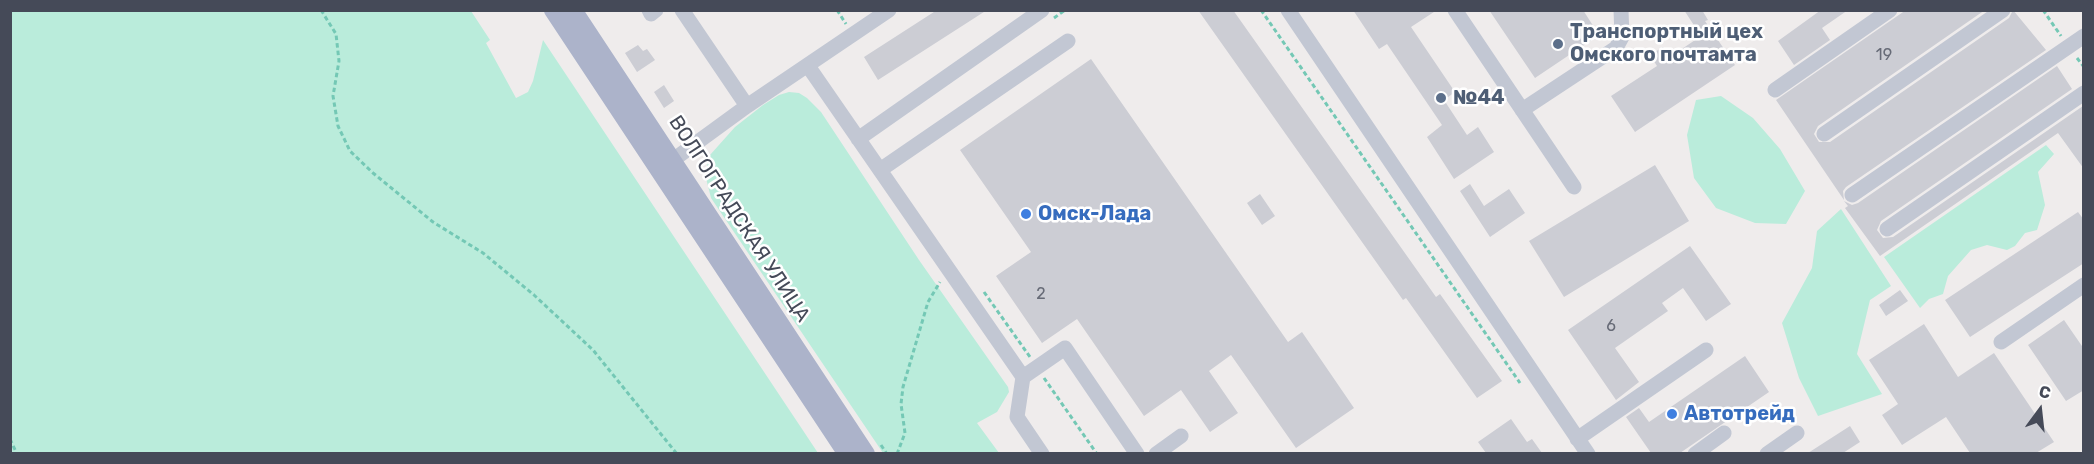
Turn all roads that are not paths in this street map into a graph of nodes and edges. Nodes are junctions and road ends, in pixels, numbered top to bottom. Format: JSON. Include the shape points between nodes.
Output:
{"nodes":[{"id":1,"x":554,"y":10,"type":"edge"},
{"id":2,"x":573,"y":10,"type":"edge"},
{"id":3,"x":649,"y":10,"type":"edge"},
{"id":4,"x":656,"y":10,"type":"edge"},
{"id":5,"x":682,"y":10,"type":"edge"},
{"id":6,"x":889,"y":10,"type":"edge"},
{"id":7,"x":1042,"y":10,"type":"edge"},
{"id":8,"x":1288,"y":10,"type":"edge"},
{"id":9,"x":1455,"y":10,"type":"edge"},
{"id":10,"x":1621,"y":10,"type":"edge"},
{"id":11,"x":1890,"y":10,"type":"edge"},
{"id":12,"x":2003,"y":10,"type":"edge"},
{"id":13,"x":2084,"y":36,"type":"edge"},
{"id":14,"x":1068,"y":41,"type":"dead end"},
{"id":15,"x":808,"y":66,"type":"junction"},
{"id":16,"x":1775,"y":90,"type":"dead end"},
{"id":17,"x":2084,"y":93,"type":"edge"},
{"id":18,"x":747,"y":106,"type":"junction"},
{"id":19,"x":1522,"y":110,"type":"junction"},
{"id":20,"x":1824,"y":134,"type":"dead end"},
{"id":21,"x":858,"y":139,"type":"junction"},
{"id":22,"x":673,"y":160,"type":"junction"},
{"id":23,"x":880,"y":170,"type":"junction"},
{"id":24,"x":1574,"y":187,"type":"dead end"},
{"id":25,"x":1852,"y":195,"type":"dead end"},
{"id":26,"x":1887,"y":229,"type":"dead end"},
{"id":27,"x":2084,"y":285,"type":"edge"},
{"id":28,"x":2001,"y":342,"type":"dead end"},
{"id":29,"x":1706,"y":350,"type":"dead end"},
{"id":30,"x":1023,"y":377,"type":"junction"},
{"id":31,"x":1724,"y":433,"type":"dead end"},
{"id":32,"x":1797,"y":433,"type":"dead end"},
{"id":33,"x":1181,"y":436,"type":"dead end"},
{"id":34,"x":1577,"y":439,"type":"junction"},
{"id":35,"x":847,"y":453,"type":"edge"},
{"id":36,"x":866,"y":453,"type":"edge"},
{"id":37,"x":1042,"y":453,"type":"edge"},
{"id":38,"x":1137,"y":453,"type":"edge"},
{"id":39,"x":1156,"y":453,"type":"edge"},
{"id":40,"x":1588,"y":453,"type":"edge"},
{"id":41,"x":1695,"y":453,"type":"edge"},
{"id":42,"x":1767,"y":453,"type":"edge"}],
"edges":[{"from":1,"to":35,"type":"main road","name":"ВОЛГОГРАДСКАЯ УЛИЦА"},
{"from":2,"to":22,"type":"main road","name":"ВОЛГОГРАДСКАЯ УЛИЦА"},
{"from":3,"to":4,"type":"street","via":[[651,14]]},
{"from":5,"to":18,"type":"street"},
{"from":6,"to":15,"type":"street"},
{"from":7,"to":21,"type":"street"},
{"from":8,"to":34,"type":"street"},
{"from":9,"to":19,"type":"street"},
{"from":10,"to":19,"type":"street","via":[[1622,38],[1616,48]]},
{"from":11,"to":16,"type":"street"},
{"from":12,"to":20,"type":"street"},
{"from":13,"to":25,"type":"street"},
{"from":14,"to":23,"type":"street"},
{"from":15,"to":18,"type":"street"},
{"from":15,"to":21,"type":"street"},
{"from":17,"to":26,"type":"street"},
{"from":18,"to":22,"type":"street"},
{"from":19,"to":24,"type":"street"},
{"from":21,"to":23,"type":"street"},
{"from":22,"to":36,"type":"main road","name":"ВОЛГОГРАДСКАЯ УЛИЦА"},
{"from":23,"to":30,"type":"street"},
{"from":27,"to":28,"type":"street"},
{"from":29,"to":34,"type":"street"},
{"from":30,"to":37,"type":"street","via":[[1017,417]]},
{"from":30,"to":38,"type":"street","via":[[1065,348]]},
{"from":31,"to":41,"type":"street"},
{"from":32,"to":42,"type":"street"},
{"from":33,"to":39,"type":"street"},
{"from":34,"to":40,"type":"street"}]}
